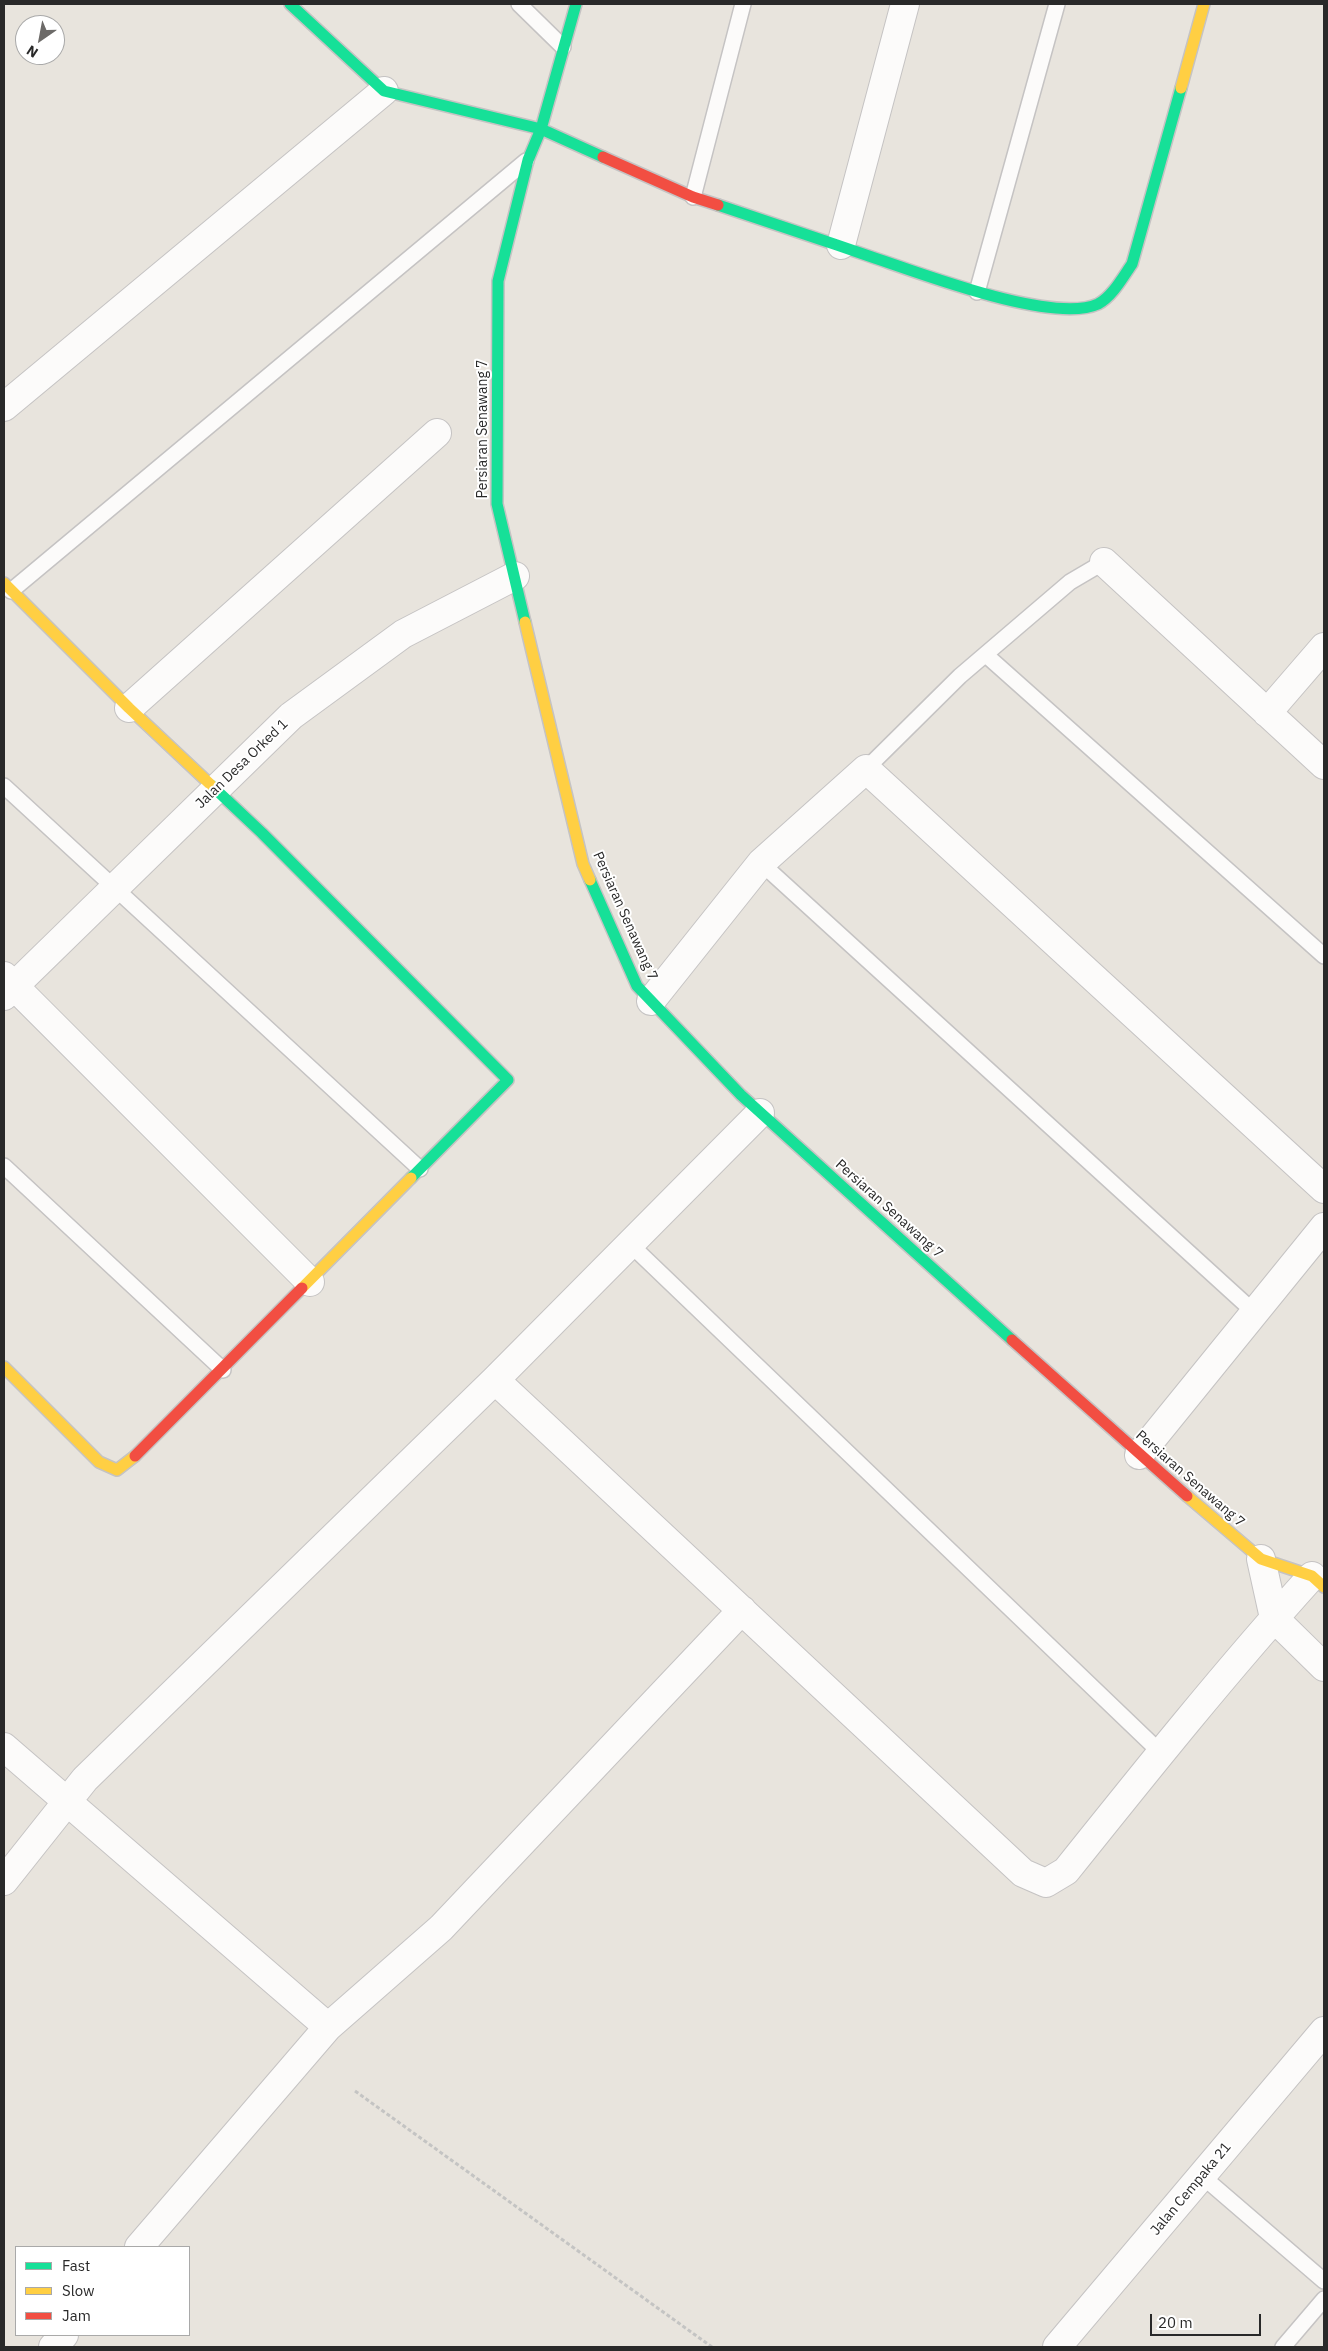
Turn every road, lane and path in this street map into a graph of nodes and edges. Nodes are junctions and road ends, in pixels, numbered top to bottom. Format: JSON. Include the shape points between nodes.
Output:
{"nodes":[{"id":1,"x":290,"y":4,"type":"edge"},
{"id":2,"x":519,"y":4,"type":"edge"},
{"id":3,"x":576,"y":4,"type":"edge"},
{"id":4,"x":744,"y":4,"type":"edge"},
{"id":5,"x":905,"y":4,"type":"edge"},
{"id":6,"x":1057,"y":4,"type":"edge"},
{"id":7,"x":1204,"y":4,"type":"edge"},
{"id":8,"x":563,"y":47,"type":"junction"},
{"id":9,"x":384,"y":91,"type":"junction"},
{"id":10,"x":541,"y":129,"type":"junction"},
{"id":11,"x":528,"y":160,"type":"junction"},
{"id":12,"x":693,"y":197,"type":"junction"},
{"id":13,"x":841,"y":245,"type":"junction"},
{"id":14,"x":977,"y":292,"type":"junction"},
{"id":15,"x":4,"y":407,"type":"edge"},
{"id":16,"x":437,"y":433,"type":"dead end"},
{"id":17,"x":1104,"y":562,"type":"joint"},
{"id":18,"x":515,"y":576,"type":"junction"},
{"id":19,"x":7,"y":587,"type":"edge"},
{"id":20,"x":1324,"y":647,"type":"edge"},
{"id":21,"x":986,"y":655,"type":"junction"},
{"id":22,"x":129,"y":708,"type":"junction"},
{"id":23,"x":1267,"y":713,"type":"junction"},
{"id":24,"x":1324,"y":765,"type":"edge"},
{"id":25,"x":866,"y":769,"type":"junction"},
{"id":26,"x":4,"y":786,"type":"edge"},
{"id":27,"x":217,"y":790,"type":"junction"},
{"id":28,"x":761,"y":863,"type":"junction"},
{"id":29,"x":113,"y":889,"type":"junction"},
{"id":30,"x":1324,"y":956,"type":"edge"},
{"id":31,"x":7,"y":986,"type":"edge"},
{"id":32,"x":652,"y":1001,"type":"junction"},
{"id":33,"x":760,"y":1113,"type":"junction"},
{"id":34,"x":4,"y":1166,"type":"edge"},
{"id":35,"x":420,"y":1169,"type":"junction"},
{"id":36,"x":1324,"y":1190,"type":"edge"},
{"id":37,"x":1324,"y":1227,"type":"edge"},
{"id":38,"x":630,"y":1244,"type":"junction"},
{"id":39,"x":310,"y":1282,"type":"junction"},
{"id":40,"x":1254,"y":1312,"type":"junction"},
{"id":41,"x":4,"y":1367,"type":"edge"},
{"id":42,"x":223,"y":1370,"type":"junction"},
{"id":43,"x":495,"y":1380,"type":"junction"},
{"id":44,"x":1139,"y":1455,"type":"junction"},
{"id":45,"x":1261,"y":1559,"type":"junction"},
{"id":46,"x":1318,"y":1581,"type":"edge"},
{"id":47,"x":742,"y":1610,"type":"junction"},
{"id":48,"x":1274,"y":1618,"type":"junction"},
{"id":49,"x":1324,"y":1667,"type":"edge"},
{"id":50,"x":4,"y":1747,"type":"edge"},
{"id":51,"x":1161,"y":1752,"type":"junction"},
{"id":52,"x":66,"y":1802,"type":"junction"},
{"id":53,"x":4,"y":1880,"type":"edge"},
{"id":54,"x":328,"y":2027,"type":"junction"},
{"id":55,"x":1324,"y":2031,"type":"edge"},
{"id":56,"x":355,"y":2091,"type":"dead end"},
{"id":57,"x":1202,"y":2176,"type":"junction"},
{"id":58,"x":140,"y":2246,"type":"edge"},
{"id":59,"x":1324,"y":2281,"type":"edge"},
{"id":60,"x":1324,"y":2299,"type":"edge"},
{"id":61,"x":63,"y":2336,"type":"edge"},
{"id":62,"x":53,"y":2347,"type":"edge"},
{"id":63,"x":712,"y":2347,"type":"edge"},
{"id":64,"x":1057,"y":2347,"type":"edge"},
{"id":65,"x":1283,"y":2347,"type":"edge"}],
"edges":[{"from":1,"to":9,"type":"street"},
{"from":2,"to":8,"type":"lane"},
{"from":3,"to":8,"type":"street","name":"Persiaran Senawang 7"},
{"from":4,"to":12,"type":"lane"},
{"from":5,"to":13,"type":"street"},
{"from":6,"to":14,"type":"lane"},
{"from":7,"to":14,"type":"street","via":[[1139,244],[1132,264],[1117,286],[1098,304],[1069,309],[1038,306]]},
{"from":8,"to":10,"type":"street","name":"Persiaran Senawang 7"},
{"from":9,"to":10,"type":"street"},
{"from":9,"to":15,"type":"street"},
{"from":10,"to":11,"type":"street","name":"Persiaran Senawang 7"},
{"from":10,"to":12,"type":"street"},
{"from":11,"to":18,"type":"street","name":"Persiaran Senawang 7","via":[[498,281],[497,504]]},
{"from":11,"to":19,"type":"lane"},
{"from":12,"to":13,"type":"street"},
{"from":13,"to":14,"type":"street"},
{"from":16,"to":22,"type":"street"},
{"from":17,"to":21,"type":"lane","via":[[1070,582]]},
{"from":17,"to":23,"type":"street"},
{"from":18,"to":27,"type":"street","name":"Jalan Desa Orked 1","via":[[403,634],[291,716]]},
{"from":18,"to":32,"type":"street","name":"Persiaran Senawang 7","via":[[583,864],[637,986]]},
{"from":19,"to":22,"type":"street"},
{"from":20,"to":23,"type":"street"},
{"from":21,"to":25,"type":"lane","via":[[960,676]]},
{"from":21,"to":30,"type":"lane"},
{"from":22,"to":27,"type":"street"},
{"from":23,"to":24,"type":"street"},
{"from":25,"to":28,"type":"street"},
{"from":25,"to":36,"type":"street"},
{"from":26,"to":29,"type":"lane"},
{"from":27,"to":29,"type":"street","name":"Jalan Desa Orked 1"},
{"from":27,"to":35,"type":"street","via":[[508,1080]]},
{"from":28,"to":32,"type":"street"},
{"from":28,"to":40,"type":"lane"},
{"from":29,"to":31,"type":"street","name":"Jalan Desa Orked 1"},
{"from":29,"to":35,"type":"lane"},
{"from":31,"to":39,"type":"street"},
{"from":32,"to":33,"type":"street","name":"Persiaran Senawang 7"},
{"from":33,"to":38,"type":"street"},
{"from":33,"to":44,"type":"street","name":"Persiaran Senawang 7"},
{"from":34,"to":42,"type":"lane"},
{"from":35,"to":39,"type":"street"},
{"from":37,"to":40,"type":"street"},
{"from":38,"to":43,"type":"street"},
{"from":38,"to":51,"type":"lane"},
{"from":39,"to":42,"type":"street"},
{"from":40,"to":44,"type":"street"},
{"from":41,"to":42,"type":"street","via":[[99,1462],[117,1470]]},
{"from":43,"to":47,"type":"street"},
{"from":43,"to":52,"type":"street","via":[[85,1779]]},
{"from":44,"to":45,"type":"street","name":"Persiaran Senawang 7"},
{"from":45,"to":46,"type":"street"},
{"from":45,"to":48,"type":"street"},
{"from":46,"to":48,"type":"street"},
{"from":47,"to":51,"type":"street","via":[[1023,1873],[1046,1883],[1066,1871]]},
{"from":47,"to":54,"type":"street","via":[[441,1928]]},
{"from":48,"to":49,"type":"street"},
{"from":48,"to":51,"type":"street"},
{"from":50,"to":52,"type":"street"},
{"from":52,"to":53,"type":"street"},
{"from":52,"to":54,"type":"street"},
{"from":54,"to":58,"type":"street"},
{"from":55,"to":57,"type":"street","name":"Jalan Cempaka 21"},
{"from":56,"to":63,"type":"path"},
{"from":57,"to":59,"type":"lane"},
{"from":57,"to":64,"type":"street","name":"Jalan Cempaka 21"},
{"from":60,"to":65,"type":"lane"},
{"from":61,"to":62,"type":"street"}]}
